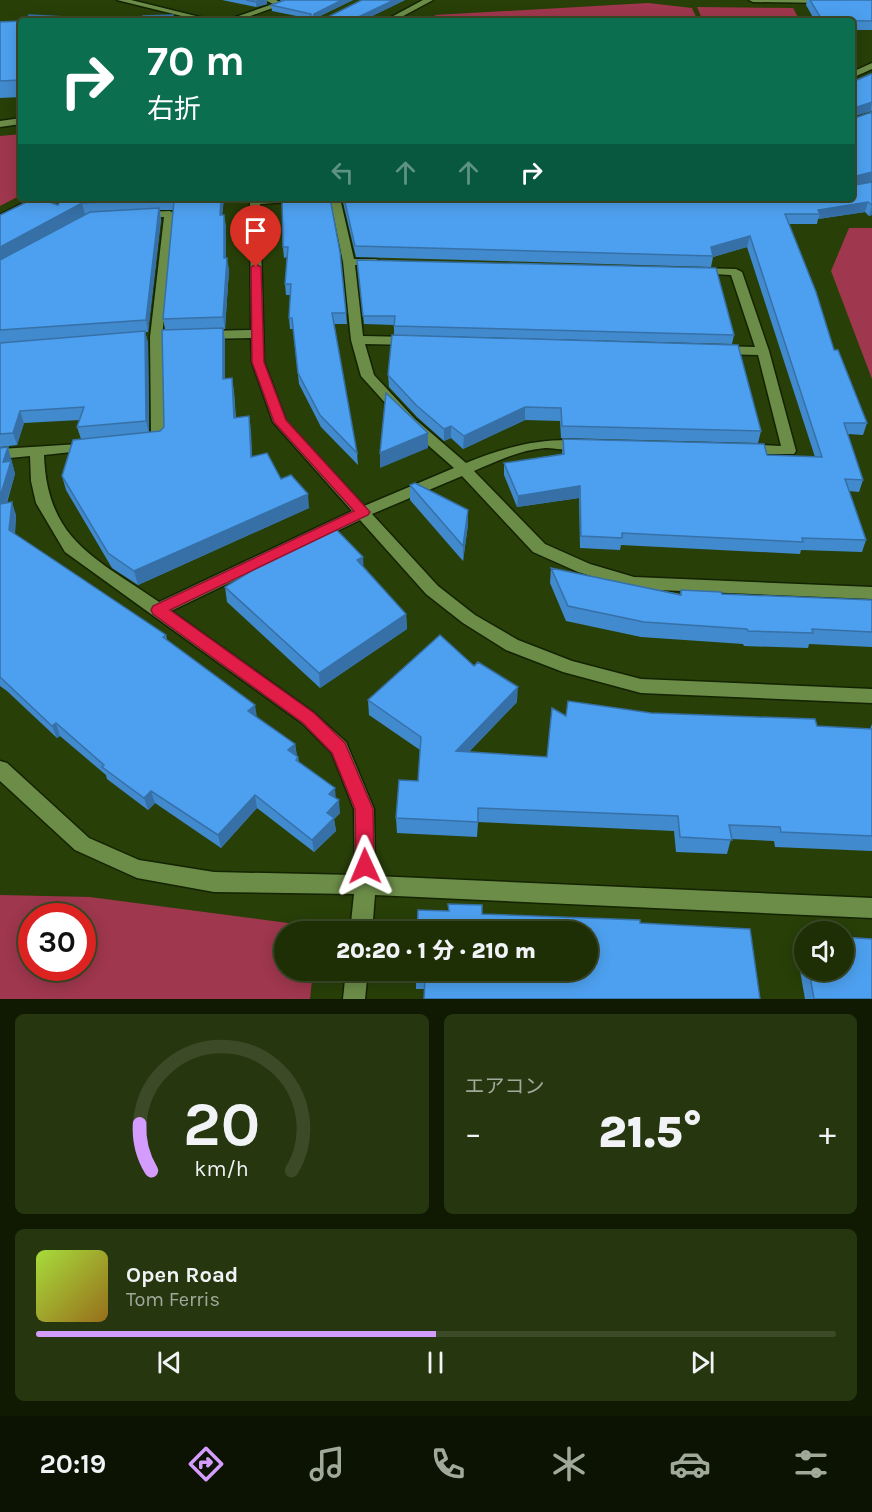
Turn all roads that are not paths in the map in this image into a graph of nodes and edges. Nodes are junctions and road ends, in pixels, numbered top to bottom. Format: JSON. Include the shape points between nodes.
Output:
{"nodes":[{"id":1,"x":121,"y":0,"type":"edge"},
{"id":2,"x":269,"y":0,"type":"edge"},
{"id":3,"x":429,"y":0,"type":"edge"},
{"id":4,"x":753,"y":0,"type":"edge"},
{"id":5,"x":835,"y":0,"type":"edge"},
{"id":6,"x":199,"y":18,"type":"edge"},
{"id":7,"x":237,"y":18,"type":"edge"},
{"id":8,"x":394,"y":18,"type":"edge"},
{"id":9,"x":872,"y":66,"type":"edge"},
{"id":10,"x":856,"y":73,"type":"edge"},
{"id":11,"x":872,"y":75,"type":"edge"},
{"id":12,"x":18,"y":121,"type":"edge"},
{"id":13,"x":0,"y":124,"type":"edge"},
{"id":14,"x":35,"y":201,"type":"edge"},
{"id":15,"x":255,"y":201,"type":"edge"},
{"id":16,"x":336,"y":201,"type":"edge"},
{"id":17,"x":124,"y":216,"type":"edge"},
{"id":18,"x":0,"y":219,"type":"edge"},
{"id":19,"x":349,"y":262,"type":"junction"},
{"id":20,"x":396,"y":263,"type":"edge"},
{"id":21,"x":677,"y":270,"type":"edge"},
{"id":22,"x":256,"y":334,"type":"junction"},
{"id":23,"x":190,"y":336,"type":"edge"},
{"id":24,"x":357,"y":340,"type":"junction"},
{"id":25,"x":428,"y":342,"type":"edge"},
{"id":26,"x":703,"y":350,"type":"edge"},
{"id":27,"x":763,"y":351,"type":"junction"},
{"id":28,"x":136,"y":442,"type":"edge"},
{"id":29,"x":103,"y":445,"type":"edge"},
{"id":30,"x":599,"y":445,"type":"edge"},
{"id":31,"x":729,"y":449,"type":"edge"},
{"id":32,"x":38,"y":451,"type":"junction"},
{"id":33,"x":0,"y":454,"type":"edge"},
{"id":34,"x":465,"y":470,"type":"junction"},
{"id":35,"x":363,"y":512,"type":"junction"},
{"id":36,"x":872,"y":593,"type":"edge"},
{"id":37,"x":158,"y":610,"type":"junction"},
{"id":38,"x":872,"y":696,"type":"edge"},
{"id":39,"x":0,"y":769,"type":"edge"},
{"id":40,"x":365,"y":885,"type":"junction"},
{"id":41,"x":872,"y":908,"type":"edge"},
{"id":42,"x":362,"y":921,"type":"edge"},
{"id":43,"x":356,"y":981,"type":"edge"},
{"id":44,"x":354,"y":999,"type":"edge"}],
"edges":[{"from":1,"to":6,"type":"street"},
{"from":2,"to":7,"type":"street","via":[[280,4]]},
{"from":3,"to":8,"type":"street"},
{"from":4,"to":5,"type":"street"},
{"from":9,"to":10,"type":"street"},
{"from":10,"to":11,"type":"street"},
{"from":12,"to":13,"type":"street"},
{"from":14,"to":18,"type":"street"},
{"from":15,"to":22,"type":"street"},
{"from":16,"to":19,"type":"street"},
{"from":17,"to":28,"type":"street","via":[[170,214],[156,337],[158,440]]},
{"from":19,"to":20,"type":"street"},
{"from":19,"to":24,"type":"street"},
{"from":21,"to":27,"type":"street","via":[[735,272]]},
{"from":22,"to":23,"type":"street"},
{"from":22,"to":35,"type":"street","via":[[258,362],[280,422]]},
{"from":24,"to":25,"type":"street"},
{"from":24,"to":34,"type":"street","via":[[368,376],[410,422]]},
{"from":26,"to":27,"type":"street"},
{"from":27,"to":31,"type":"street","via":[[789,451]]},
{"from":29,"to":32,"type":"street"},
{"from":30,"to":34,"type":"street","via":[[543,444],[508,451]]},
{"from":32,"to":33,"type":"street"},
{"from":32,"to":37,"type":"street","via":[[37,482],[46,514],[71,548]]},
{"from":34,"to":35,"type":"street"},
{"from":34,"to":36,"type":"street","via":[[539,548],[584,568],[634,583]]},
{"from":35,"to":37,"type":"street"},
{"from":35,"to":38,"type":"street","via":[[432,590],[469,619],[512,645],[569,667],[641,686]]},
{"from":37,"to":40,"type":"street","via":[[308,718],[339,748],[364,809]]},
{"from":39,"to":40,"type":"street","via":[[82,844],[136,869],[214,882]]},
{"from":40,"to":41,"type":"street"},
{"from":40,"to":42,"type":"street"},
{"from":43,"to":44,"type":"street"}]}
